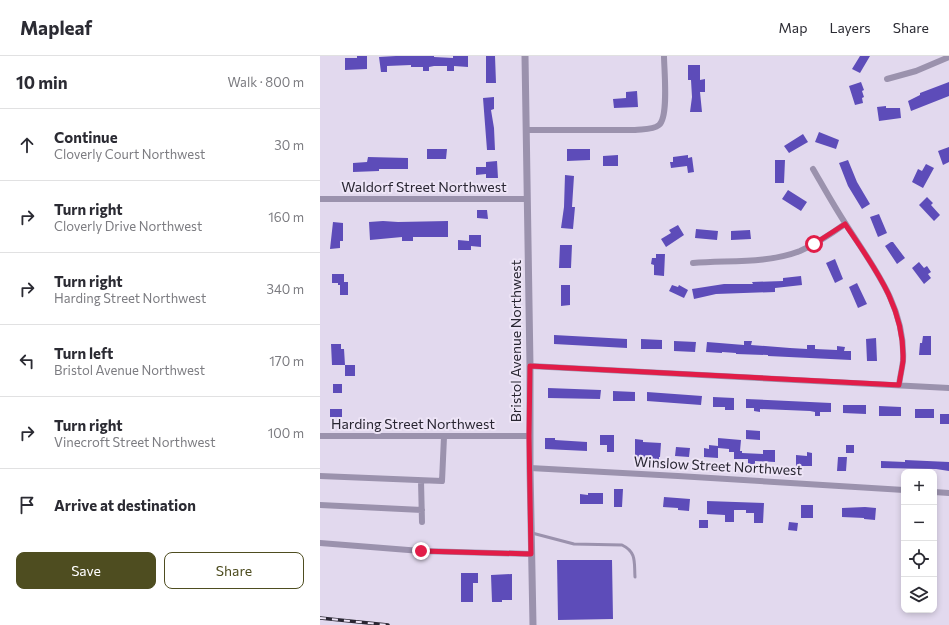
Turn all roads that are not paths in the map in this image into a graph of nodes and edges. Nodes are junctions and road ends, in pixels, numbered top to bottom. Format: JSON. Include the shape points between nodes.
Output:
{"nodes":[{"id":1,"x":524,"y":56,"type":"edge"},
{"id":2,"x":664,"y":56,"type":"edge"},
{"id":3,"x":949,"y":58,"type":"edge"},
{"id":4,"x":887,"y":79,"type":"dead end"},
{"id":5,"x":526,"y":130,"type":"junction"},
{"id":6,"x":813,"y":169,"type":"dead end"},
{"id":7,"x":320,"y":199,"type":"edge"},
{"id":8,"x":527,"y":199,"type":"junction"},
{"id":9,"x":845,"y":224,"type":"junction"},
{"id":10,"x":693,"y":263,"type":"dead end"},
{"id":11,"x":530,"y":366,"type":"junction"},
{"id":12,"x":899,"y":385,"type":"junction"},
{"id":13,"x":949,"y":388,"type":"edge"},
{"id":14,"x":320,"y":436,"type":"edge"},
{"id":15,"x":529,"y":436,"type":"junction"},
{"id":16,"x":444,"y":437,"type":"junction"},
{"id":17,"x":530,"y":468,"type":"junction"},
{"id":18,"x":320,"y":476,"type":"edge"},
{"id":19,"x":421,"y":481,"type":"junction"},
{"id":20,"x":901,"y":490,"type":"edge"},
{"id":21,"x":937,"y":492,"type":"edge"},
{"id":22,"x":949,"y":493,"type":"edge"},
{"id":23,"x":320,"y":505,"type":"edge"},
{"id":24,"x":422,"y":510,"type":"junction"},
{"id":25,"x":422,"y":522,"type":"dead end"},
{"id":26,"x":531,"y":532,"type":"junction"},
{"id":27,"x":320,"y":543,"type":"edge"},
{"id":28,"x":531,"y":554,"type":"junction"},
{"id":29,"x":634,"y":577,"type":"dead end"},
{"id":30,"x":533,"y":625,"type":"edge"}],
"edges":[{"from":1,"to":5,"type":"street","name":"Bristol Avenue Northwest"},
{"from":2,"to":5,"type":"street","via":[[665,108],[660,124],[652,128],[635,130]]},
{"from":3,"to":4,"type":"street"},
{"from":5,"to":8,"type":"street","name":"Bristol Avenue Northwest"},
{"from":6,"to":9,"type":"street"},
{"from":7,"to":8,"type":"street","name":"Waldorf Street Northwest"},
{"from":8,"to":11,"type":"street","name":"Bristol Avenue Northwest"},
{"from":9,"to":10,"type":"street","via":[[802,250],[766,260]]},
{"from":9,"to":12,"type":"street","via":[[880,277],[893,302],[902,340],[903,361]]},
{"from":11,"to":12,"type":"street"},
{"from":11,"to":15,"type":"street","name":"Bristol Avenue Northwest"},
{"from":12,"to":13,"type":"street"},
{"from":14,"to":16,"type":"street","name":"Harding Street Northwest"},
{"from":15,"to":16,"type":"street","name":"Harding Street Northwest"},
{"from":15,"to":17,"type":"street","name":"Bristol Avenue Northwest"},
{"from":16,"to":19,"type":"street","via":[[442,481]]},
{"from":17,"to":20,"type":"street","name":"Winslow Street Northwest"},
{"from":17,"to":26,"type":"street","name":"Bristol Avenue Northwest"},
{"from":18,"to":19,"type":"street"},
{"from":19,"to":24,"type":"street"},
{"from":21,"to":22,"type":"street"},
{"from":23,"to":24,"type":"street"},
{"from":24,"to":25,"type":"street"},
{"from":26,"to":28,"type":"street","name":"Bristol Avenue Northwest"},
{"from":26,"to":29,"type":"lane","via":[[574,544],[622,545],[629,549],[634,557]]},
{"from":27,"to":28,"type":"street","via":[[421,551]]},
{"from":28,"to":30,"type":"street","name":"Bristol Avenue Northwest"}]}
